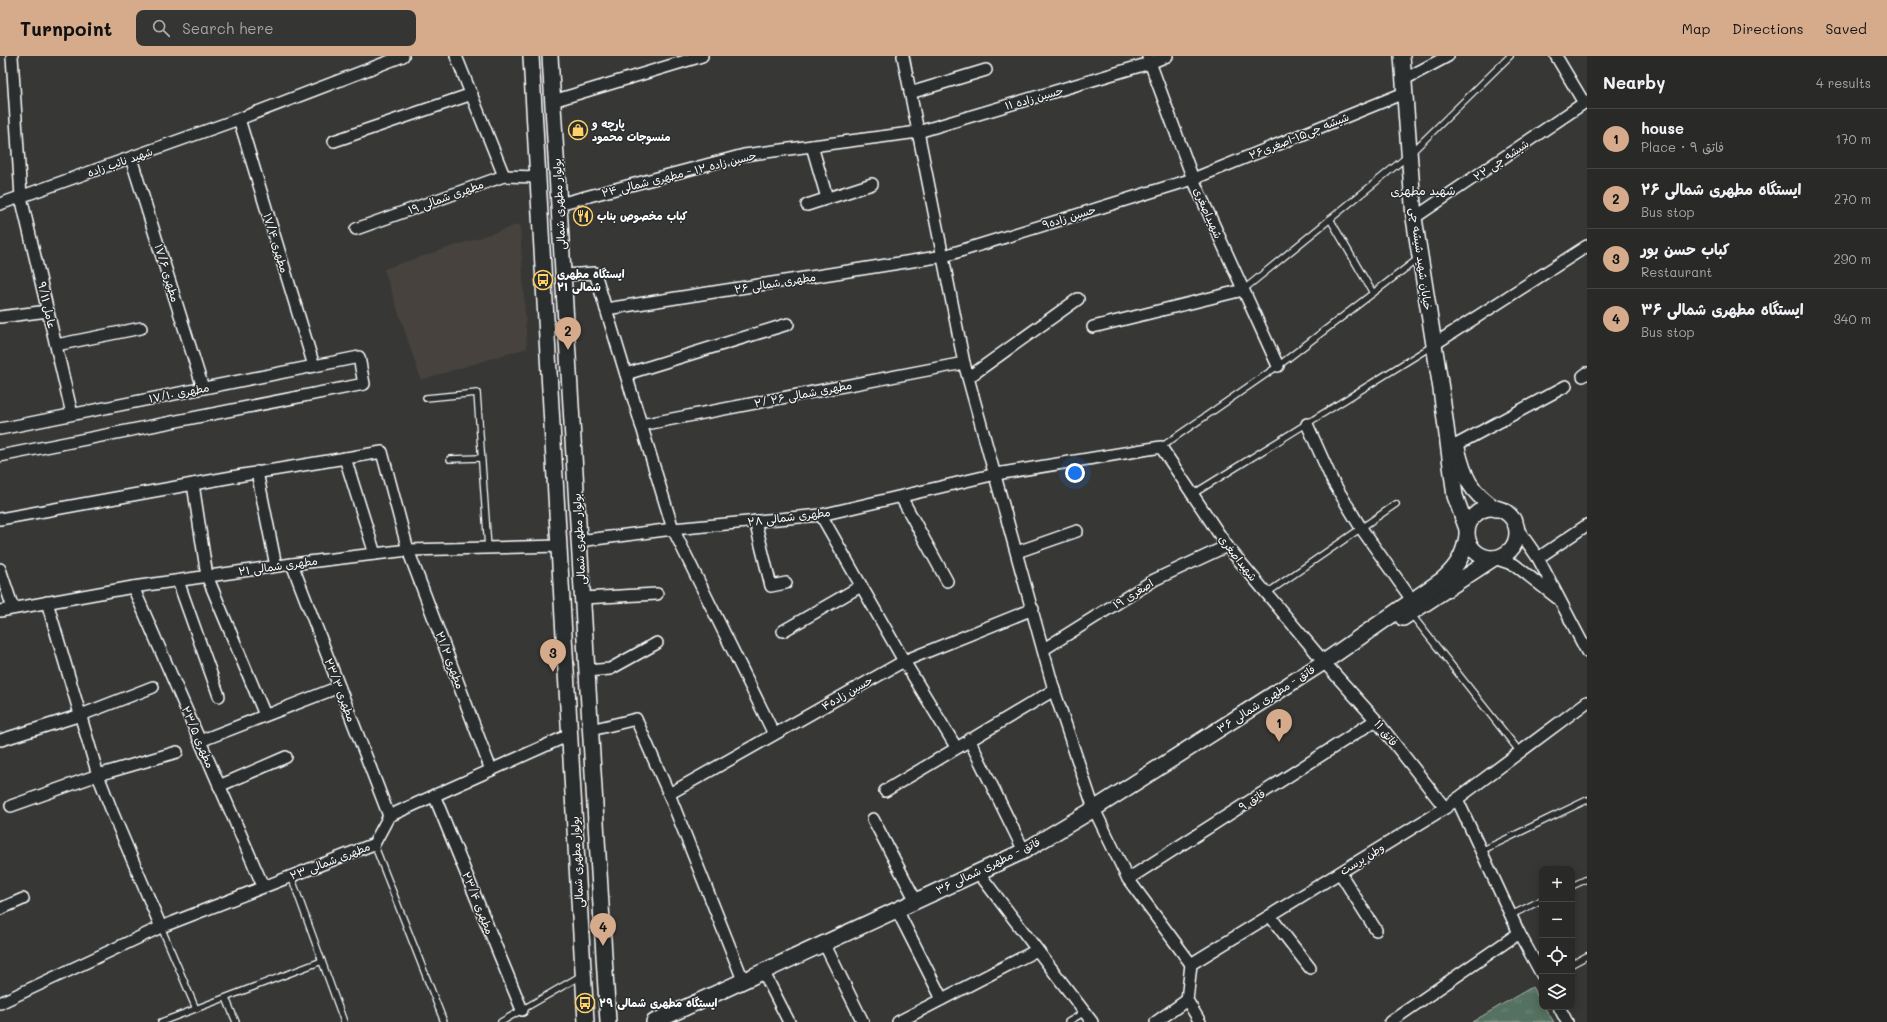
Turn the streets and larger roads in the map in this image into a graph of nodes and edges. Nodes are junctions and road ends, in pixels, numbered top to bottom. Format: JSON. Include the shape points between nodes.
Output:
{"nodes":[{"id":1,"x":23,"y":56,"type":"edge"},
{"id":2,"x":403,"y":56,"type":"edge"},
{"id":3,"x":456,"y":56,"type":"edge"},
{"id":4,"x":531,"y":56,"type":"edge"},
{"id":5,"x":550,"y":56,"type":"edge"},
{"id":6,"x":702,"y":56,"type":"edge"},
{"id":7,"x":903,"y":56,"type":"edge"},
{"id":8,"x":1167,"y":56,"type":"edge"},
{"id":9,"x":1402,"y":56,"type":"edge"},
{"id":10,"x":1448,"y":56,"type":"edge"},
{"id":11,"x":1556,"y":56,"type":"edge"},
{"id":12,"x":12,"y":58,"type":"edge"},
{"id":13,"x":1149,"y":60,"type":"edge"},
{"id":14,"x":986,"y":70,"type":"dead end"},
{"id":15,"x":1404,"y":87,"type":"junction"},
{"id":16,"x":910,"y":93,"type":"junction"},
{"id":17,"x":472,"y":94,"type":"junction"},
{"id":18,"x":553,"y":100,"type":"junction"},
{"id":19,"x":1586,"y":102,"type":"edge"},
{"id":20,"x":239,"y":119,"type":"junction"},
{"id":21,"x":918,"y":132,"type":"junction"},
{"id":22,"x":334,"y":141,"type":"dead end"},
{"id":23,"x":812,"y":146,"type":"junction"},
{"id":24,"x":131,"y":158,"type":"junction"},
{"id":25,"x":504,"y":176,"type":"junction"},
{"id":26,"x":538,"y":177,"type":"junction"},
{"id":27,"x":1193,"y":179,"type":"junction"},
{"id":28,"x":872,"y":184,"type":"dead end"},
{"id":29,"x":21,"y":197,"type":"junction"},
{"id":30,"x":827,"y":198,"type":"junction"},
{"id":31,"x":0,"y":204,"type":"edge"},
{"id":32,"x":559,"y":204,"type":"junction"},
{"id":33,"x":807,"y":205,"type":"dead end"},
{"id":34,"x":1414,"y":218,"type":"junction"},
{"id":35,"x":356,"y":229,"type":"dead end"},
{"id":36,"x":1587,"y":246,"type":"edge"},
{"id":37,"x":944,"y":256,"type":"junction"},
{"id":38,"x":564,"y":276,"type":"junction"},
{"id":39,"x":1243,"y":290,"type":"junction"},
{"id":40,"x":1078,"y":299,"type":"dead end"},
{"id":41,"x":606,"y":309,"type":"junction"},
{"id":42,"x":48,"y":311,"type":"junction"},
{"id":43,"x":0,"y":317,"type":"edge"},
{"id":44,"x":788,"y":324,"type":"dead end"},
{"id":45,"x":1093,"y":327,"type":"dead end"},
{"id":46,"x":141,"y":328,"type":"dead end"},
{"id":47,"x":56,"y":345,"type":"junction"},
{"id":48,"x":1433,"y":345,"type":"junction"},
{"id":49,"x":964,"y":363,"type":"junction"},
{"id":50,"x":314,"y":366,"type":"junction"},
{"id":51,"x":1278,"y":366,"type":"road end"},
{"id":52,"x":626,"y":374,"type":"junction"},
{"id":53,"x":968,"y":378,"type":"junction"},
{"id":54,"x":1566,"y":386,"type":"dead end"},
{"id":55,"x":203,"y":388,"type":"junction"},
{"id":56,"x":1441,"y":389,"type":"junction"},
{"id":57,"x":72,"y":414,"type":"junction"},
{"id":58,"x":1307,"y":424,"type":"road end"},
{"id":59,"x":641,"y":425,"type":"junction"},
{"id":60,"x":0,"y":429,"type":"edge"},
{"id":61,"x":1456,"y":445,"type":"junction"},
{"id":62,"x":1161,"y":447,"type":"joint"},
{"id":63,"x":0,"y":456,"type":"edge"},
{"id":64,"x":345,"y":458,"type":"junction"},
{"id":65,"x":257,"y":472,"type":"junction"},
{"id":66,"x":996,"y":474,"type":"junction"},
{"id":67,"x":193,"y":484,"type":"junction"},
{"id":68,"x":901,"y":497,"type":"junction"},
{"id":69,"x":1496,"y":509,"type":"junction"},
{"id":70,"x":821,"y":515,"type":"junction"},
{"id":71,"x":0,"y":519,"type":"edge"},
{"id":72,"x":756,"y":521,"type":"junction"},
{"id":73,"x":1515,"y":524,"type":"junction"},
{"id":74,"x":1587,"y":526,"type":"edge"},
{"id":75,"x":673,"y":529,"type":"junction"},
{"id":76,"x":1077,"y":531,"type":"dead end"},
{"id":77,"x":1467,"y":533,"type":"junction"},
{"id":78,"x":579,"y":541,"type":"junction"},
{"id":79,"x":558,"y":546,"type":"junction"},
{"id":80,"x":1227,"y":546,"type":"junction"},
{"id":81,"x":408,"y":550,"type":"junction"},
{"id":82,"x":1017,"y":552,"type":"junction"},
{"id":83,"x":375,"y":554,"type":"junction"},
{"id":84,"x":1494,"y":558,"type":"junction"},
{"id":85,"x":1538,"y":558,"type":"junction"},
{"id":86,"x":292,"y":564,"type":"junction"},
{"id":87,"x":276,"y":566,"type":"junction"},
{"id":88,"x":0,"y":569,"type":"edge"},
{"id":89,"x":207,"y":576,"type":"junction"},
{"id":90,"x":947,"y":580,"type":"dead end"},
{"id":91,"x":178,"y":581,"type":"junction"},
{"id":92,"x":786,"y":583,"type":"dead end"},
{"id":93,"x":861,"y":586,"type":"junction"},
{"id":94,"x":133,"y":587,"type":"junction"},
{"id":95,"x":657,"y":594,"type":"dead end"},
{"id":96,"x":583,"y":598,"type":"junction"},
{"id":97,"x":1560,"y":601,"type":"junction"},
{"id":98,"x":47,"y":602,"type":"junction"},
{"id":99,"x":1411,"y":607,"type":"junction"},
{"id":100,"x":14,"y":608,"type":"junction"},
{"id":101,"x":1033,"y":609,"type":"junction"},
{"id":102,"x":0,"y":611,"type":"edge"},
{"id":103,"x":783,"y":631,"type":"dead end"},
{"id":104,"x":658,"y":643,"type":"dead end"},
{"id":105,"x":1044,"y":649,"type":"junction"},
{"id":106,"x":1587,"y":652,"type":"edge"},
{"id":107,"x":904,"y":661,"type":"junction"},
{"id":108,"x":1324,"y":662,"type":"junction"},
{"id":109,"x":587,"y":671,"type":"junction"},
{"id":110,"x":153,"y":687,"type":"dead end"},
{"id":111,"x":339,"y":687,"type":"junction"},
{"id":112,"x":1054,"y":690,"type":"junction"},
{"id":113,"x":220,"y":696,"type":"dead end"},
{"id":114,"x":1587,"y":702,"type":"edge"},
{"id":115,"x":81,"y":715,"type":"junction"},
{"id":116,"x":265,"y":715,"type":"junction"},
{"id":117,"x":1376,"y":720,"type":"junction"},
{"id":118,"x":591,"y":730,"type":"junction"},
{"id":119,"x":774,"y":734,"type":"junction"},
{"id":120,"x":569,"y":735,"type":"junction"},
{"id":121,"x":1,"y":740,"type":"edge"},
{"id":122,"x":969,"y":740,"type":"junction"},
{"id":123,"x":200,"y":741,"type":"junction"},
{"id":124,"x":956,"y":747,"type":"junction"},
{"id":125,"x":177,"y":752,"type":"dead end"},
{"id":126,"x":286,"y":758,"type":"dead end"},
{"id":127,"x":492,"y":770,"type":"junction"},
{"id":128,"x":98,"y":775,"type":"junction"},
{"id":129,"x":219,"y":786,"type":"junction"},
{"id":130,"x":885,"y":791,"type":"dead end"},
{"id":131,"x":669,"y":794,"type":"junction"},
{"id":132,"x":434,"y":795,"type":"junction"},
{"id":133,"x":1457,"y":799,"type":"junction"},
{"id":134,"x":11,"y":806,"type":"dead end"},
{"id":135,"x":1445,"y":808,"type":"junction"},
{"id":136,"x":1094,"y":809,"type":"junction"},
{"id":137,"x":389,"y":816,"type":"junction"},
{"id":138,"x":873,"y":819,"type":"dead end"},
{"id":139,"x":1024,"y":851,"type":"junction"},
{"id":140,"x":978,"y":872,"type":"junction"},
{"id":141,"x":1340,"y":873,"type":"junction"},
{"id":142,"x":1128,"y":879,"type":"junction"},
{"id":143,"x":600,"y":884,"type":"junction"},
{"id":144,"x":263,"y":886,"type":"junction"},
{"id":145,"x":578,"y":886,"type":"junction"},
{"id":146,"x":23,"y":899,"type":"dead end"},
{"id":147,"x":916,"y":901,"type":"junction"},
{"id":148,"x":0,"y":909,"type":"edge"},
{"id":149,"x":897,"y":910,"type":"junction"},
{"id":150,"x":1270,"y":916,"type":"junction"},
{"id":151,"x":161,"y":927,"type":"junction"},
{"id":152,"x":1376,"y":930,"type":"dead end"},
{"id":153,"x":1519,"y":933,"type":"junction"},
{"id":154,"x":824,"y":943,"type":"junction"},
{"id":155,"x":1037,"y":950,"type":"junction"},
{"id":156,"x":1191,"y":964,"type":"junction"},
{"id":157,"x":1310,"y":968,"type":"dead end"},
{"id":158,"x":763,"y":971,"type":"junction"},
{"id":159,"x":1541,"y":974,"type":"edge"},
{"id":160,"x":743,"y":980,"type":"junction"},
{"id":161,"x":942,"y":999,"type":"junction"},
{"id":162,"x":1187,"y":1000,"type":"junction"},
{"id":163,"x":0,"y":1003,"type":"edge"},
{"id":164,"x":522,"y":1010,"type":"road end"},
{"id":165,"x":1561,"y":1010,"type":"edge"},
{"id":166,"x":586,"y":1022,"type":"edge"},
{"id":167,"x":608,"y":1022,"type":"edge"},
{"id":168,"x":654,"y":1022,"type":"edge"},
{"id":169,"x":789,"y":1022,"type":"edge"},
{"id":170,"x":863,"y":1022,"type":"edge"},
{"id":171,"x":898,"y":1022,"type":"edge"},
{"id":172,"x":1092,"y":1022,"type":"edge"},
{"id":173,"x":1156,"y":1022,"type":"edge"},
{"id":174,"x":1200,"y":1022,"type":"edge"},
{"id":175,"x":1390,"y":1022,"type":"edge"},
{"id":176,"x":1567,"y":1022,"type":"edge"}],
"edges":[{"from":1,"to":12,"type":"street"},
{"from":2,"to":20,"type":"street","name":"شهید نائب زاده"},
{"from":3,"to":17,"type":"street"},
{"from":4,"to":26,"type":"main road","name":"بولوار مطهری شمالی"},
{"from":5,"to":18,"type":"main road","name":"بولوار مطهری شمالی"},
{"from":6,"to":18,"type":"street"},
{"from":7,"to":16,"type":"street"},
{"from":8,"to":13,"type":"street","name":"حسین زاده ۱۱"},
{"from":9,"to":15,"type":"main road","name":"خیابان شهید شیشه چی"},
{"from":10,"to":15,"type":"street","name":"شیشه چی۱۵-اصغری۲۶"},
{"from":11,"to":19,"type":"street"},
{"from":12,"to":29,"type":"street","name":"عامل ۹/۱۱"},
{"from":13,"to":21,"type":"street","name":"حسین زاده ۱۱"},
{"from":13,"to":27,"type":"street","name":"شهیداصغری"},
{"from":14,"to":16,"type":"street"},
{"from":15,"to":27,"type":"street","name":"شیشه چی۱۵-اصغری۲۶"},
{"from":15,"to":34,"type":"main road","name":"خیابان شهید شیشه چی"},
{"from":16,"to":21,"type":"street"},
{"from":17,"to":22,"type":"street"},
{"from":17,"to":25,"type":"street"},
{"from":18,"to":32,"type":"main road","name":"بولوار مطهری شمالی"},
{"from":19,"to":34,"type":"street","name":"شیشه چی ۲۲"},
{"from":20,"to":24,"type":"street","name":"شهید نائب زاده"},
{"from":20,"to":50,"type":"street","name":"مطهری ۱۷/۴"},
{"from":21,"to":23,"type":"street","name":"حسین زاده ۱۲ - مطهری شمالی ۲۴"},
{"from":21,"to":37,"type":"street"},
{"from":23,"to":30,"type":"street"},
{"from":23,"to":32,"type":"street","name":"حسین زاده ۱۲ - مطهری شمالی ۲۴","via":[[744,155]]},
{"from":24,"to":29,"type":"street","name":"شهید نائب زاده"},
{"from":24,"to":55,"type":"street","name":"مطهری ۱۷/۶"},
{"from":25,"to":26,"type":"street","name":"مطهری شمالی ۱۹"},
{"from":25,"to":35,"type":"street","name":"مطهری شمالی ۱۹"},
{"from":26,"to":79,"type":"main road","name":"بولوار مطهری شمالی"},
{"from":27,"to":37,"type":"street","name":"حسین زاده۹"},
{"from":27,"to":39,"type":"street","name":"شهیداصغری"},
{"from":28,"to":30,"type":"street"},
{"from":29,"to":31,"type":"street","name":"شهید نائب زاده"},
{"from":29,"to":42,"type":"street","name":"عامل ۹/۱۱"},
{"from":30,"to":33,"type":"street"},
{"from":32,"to":38,"type":"main road","name":"بولوار مطهری شمالی"},
{"from":34,"to":48,"type":"main road","name":"خیابان شهید شیشه چی"},
{"from":36,"to":48,"type":"street"},
{"from":37,"to":41,"type":"street","name":"مطهری شمالی ۲۶"},
{"from":37,"to":49,"type":"street"},
{"from":38,"to":41,"type":"street","via":[[595,273]]},
{"from":38,"to":78,"type":"main road","name":"بولوار مطهری شمالی"},
{"from":39,"to":45,"type":"street"},
{"from":39,"to":51,"type":"street","name":"شهیداصغری"},
{"from":40,"to":53,"type":"street"},
{"from":41,"to":52,"type":"street"},
{"from":42,"to":43,"type":"street"},
{"from":42,"to":47,"type":"street","name":"عامل ۹/۱۱"},
{"from":44,"to":52,"type":"street"},
{"from":46,"to":47,"type":"street"},
{"from":47,"to":57,"type":"street","name":"عامل ۹/۱۱"},
{"from":48,"to":56,"type":"main road","name":"خیابان شهید شیشه چی"},
{"from":49,"to":53,"type":"street"},
{"from":49,"to":59,"type":"street","name":"مطهری شمالی ۲۶ /۲"},
{"from":50,"to":55,"type":"street","name":"مطهری ۱۷/۱۰"},
{"from":50,"to":63,"type":"street","name":"مطهری ۱۷/۱۰","via":[[359,357],[364,384]]},
{"from":52,"to":59,"type":"street"},
{"from":53,"to":66,"type":"street"},
{"from":54,"to":61,"type":"street"},
{"from":55,"to":57,"type":"street","name":"مطهری ۱۷/۱۰"},
{"from":56,"to":61,"type":"main road","name":"خیابان شهید شیشه چی"},
{"from":56,"to":77,"type":"main road","name":"خیابان شهید شیشه چی","via":[[1455,496]]},
{"from":57,"to":60,"type":"street","name":"مطهری ۱۷/۱۰"},
{"from":58,"to":99,"type":"street","via":[[1332,480]]},
{"from":59,"to":75,"type":"street"},
{"from":61,"to":69,"type":"main road","name":"خیابان شهید شیشه چی","via":[[1468,483],[1480,498]]},
{"from":62,"to":66,"type":"street","name":"مطهری شمالی ۲۸"},
{"from":62,"to":80,"type":"street","name":"شهیداصغری"},
{"from":64,"to":65,"type":"street"},
{"from":64,"to":81,"type":"street","name":"مطهری ۲۱/۲","via":[[382,452]]},
{"from":64,"to":83,"type":"street"},
{"from":65,"to":67,"type":"street"},
{"from":65,"to":87,"type":"street"},
{"from":66,"to":68,"type":"street","name":"مطهری شمالی ۲۸"},
{"from":66,"to":82,"type":"street"},
{"from":67,"to":71,"type":"street"},
{"from":67,"to":89,"type":"street"},
{"from":68,"to":70,"type":"street","name":"مطهری شمالی ۲۸"},
{"from":68,"to":90,"type":"street"},
{"from":69,"to":73,"type":"main road","via":[[1508,514]]},
{"from":69,"to":77,"type":"main road","via":[[1490,508],[1477,513]]},
{"from":70,"to":72,"type":"street","name":"مطهری شمالی ۲۸"},
{"from":70,"to":93,"type":"street"},
{"from":72,"to":75,"type":"street","name":"مطهری شمالی ۲۸"},
{"from":72,"to":92,"type":"street","via":[[771,586]]},
{"from":73,"to":84,"type":"main road","via":[[1517,531],[1514,543],[1506,554]]},
{"from":73,"to":85,"type":"street"},
{"from":74,"to":85,"type":"street"},
{"from":75,"to":78,"type":"street","name":"مطهری شمالی ۲۸"},
{"from":75,"to":119,"type":"street"},
{"from":76,"to":82,"type":"street"},
{"from":77,"to":84,"type":"main road","via":[[1476,553]]},
{"from":77,"to":99,"type":"main road","via":[[1460,560],[1453,570]]},
{"from":78,"to":96,"type":"main road","name":"بولوار مطهری شمالی"},
{"from":79,"to":81,"type":"street","name":"مطهری شمالی ۲۱"},
{"from":79,"to":120,"type":"main road","name":"بولوار مطهری شمالی"},
{"from":80,"to":105,"type":"street","name":"اصغری ۱۹","via":[[1154,580]]},
{"from":80,"to":108,"type":"street","name":"شهیداصغری"},
{"from":81,"to":83,"type":"street","name":"مطهری شمالی ۲۱"},
{"from":81,"to":127,"type":"street","name":"مطهری ۲۱/۲"},
{"from":82,"to":101,"type":"street"},
{"from":83,"to":86,"type":"street","name":"مطهری شمالی ۲۱"},
{"from":84,"to":97,"type":"street","via":[[1515,565]]},
{"from":84,"to":99,"type":"main road"},
{"from":85,"to":97,"type":"street"},
{"from":86,"to":87,"type":"street","name":"مطهری شمالی ۲۱"},
{"from":86,"to":111,"type":"street","name":"مطهری ۲۳/۳"},
{"from":87,"to":89,"type":"street","name":"مطهری شمالی ۲۱"},
{"from":88,"to":100,"type":"street"},
{"from":89,"to":91,"type":"street","name":"مطهری شمالی ۲۱"},
{"from":89,"to":116,"type":"street"},
{"from":91,"to":94,"type":"street","name":"مطهری شمالی ۲۱"},
{"from":91,"to":113,"type":"street"},
{"from":93,"to":103,"type":"street"},
{"from":93,"to":107,"type":"street"},
{"from":94,"to":98,"type":"street","name":"مطهری شمالی ۲۱"},
{"from":94,"to":123,"type":"street","name":"مطهری ۲۳/۵"},
{"from":95,"to":96,"type":"street"},
{"from":96,"to":109,"type":"main road","name":"بولوار مطهری شمالی"},
{"from":97,"to":106,"type":"street"},
{"from":98,"to":100,"type":"street","name":"مطهری شمالی ۲۱"},
{"from":98,"to":115,"type":"street"},
{"from":99,"to":108,"type":"main road","name":"فاتق - مطهری شمالی ۳۶"},
{"from":100,"to":102,"type":"street","name":"مطهری شمالی ۲۱"},
{"from":101,"to":105,"type":"street"},
{"from":101,"to":107,"type":"street","name":"حسین زاده۴"},
{"from":104,"to":109,"type":"street","via":[[610,669]]},
{"from":105,"to":112,"type":"street"},
{"from":107,"to":119,"type":"street","name":"حسین زاده۴"},
{"from":107,"to":124,"type":"street"},
{"from":108,"to":117,"type":"street","name":"فاتق ۱۱"},
{"from":108,"to":136,"type":"main road","name":"فاتق - مطهری شمالی ۳۶"},
{"from":109,"to":118,"type":"main road","name":"بولوار مطهری شمالی"},
{"from":110,"to":115,"type":"street"},
{"from":111,"to":116,"type":"street"},
{"from":111,"to":137,"type":"street","name":"مطهری ۲۳/۳"},
{"from":112,"to":122,"type":"street"},
{"from":112,"to":136,"type":"street"},
{"from":114,"to":133,"type":"street","name":"وطن پرست"},
{"from":115,"to":121,"type":"street"},
{"from":115,"to":128,"type":"street"},
{"from":116,"to":123,"type":"street"},
{"from":117,"to":135,"type":"street","name":"فاتق ۱۱"},
{"from":117,"to":142,"type":"street","name":"فاتق ۹"},
{"from":118,"to":131,"type":"street","via":[[636,719]]},
{"from":118,"to":143,"type":"main road","name":"بولوار مطهری شمالی"},
{"from":119,"to":131,"type":"street","name":"حسین زاده۴"},
{"from":120,"to":127,"type":"street"},
{"from":120,"to":145,"type":"main road","name":"بولوار مطهری شمالی"},
{"from":122,"to":124,"type":"street"},
{"from":122,"to":139,"type":"street"},
{"from":123,"to":129,"type":"street","name":"مطهری ۲۳/۵"},
{"from":124,"to":130,"type":"street"},
{"from":125,"to":128,"type":"street"},
{"from":126,"to":129,"type":"street"},
{"from":127,"to":132,"type":"street"},
{"from":128,"to":134,"type":"street"},
{"from":128,"to":151,"type":"street"},
{"from":129,"to":144,"type":"street","name":"مطهری ۲۳/۵"},
{"from":131,"to":160,"type":"street"},
{"from":132,"to":137,"type":"street"},
{"from":132,"to":164,"type":"street","name":"مطهری ۲۳/۴"},
{"from":133,"to":135,"type":"street","name":"وطن پرست"},
{"from":133,"to":153,"type":"street"},
{"from":135,"to":141,"type":"street","name":"وطن پرست"},
{"from":136,"to":139,"type":"main road","name":"فاتق - مطهری شمالی ۳۶"},
{"from":136,"to":142,"type":"street"},
{"from":137,"to":144,"type":"street","name":"مطهری شمالی ۲۳","via":[[374,844]]},
{"from":138,"to":147,"type":"street"},
{"from":139,"to":140,"type":"main road","name":"فاتق - مطهری شمالی ۳۶"},
{"from":140,"to":147,"type":"main road","name":"فاتق - مطهری شمالی ۳۶"},
{"from":140,"to":155,"type":"street"},
{"from":141,"to":150,"type":"street","name":"وطن پرست"},
{"from":141,"to":152,"type":"street"},
{"from":142,"to":156,"type":"street"},
{"from":143,"to":145,"type":"main road"},
{"from":143,"to":167,"type":"main road","name":"بولوار مطهری شمالی"},
{"from":144,"to":151,"type":"street","name":"مطهری شمالی ۲۳"},
{"from":145,"to":166,"type":"main road","name":"بولوار مطهری شمالی"},
{"from":146,"to":148,"type":"street"},
{"from":147,"to":149,"type":"main road","name":"فاتق - مطهری شمالی ۳۶"},
{"from":149,"to":154,"type":"main road","name":"فاتق - مطهری شمالی ۳۶"},
{"from":149,"to":161,"type":"street"},
{"from":150,"to":156,"type":"street","name":"وطن پرست"},
{"from":150,"to":157,"type":"street"},
{"from":151,"to":163,"type":"street","name":"مطهری شمالی ۲۳"},
{"from":153,"to":159,"type":"street"},
{"from":153,"to":175,"type":"street"},
{"from":154,"to":158,"type":"main road","name":"فاتق - مطهری شمالی ۳۶"},
{"from":154,"to":170,"type":"street"},
{"from":155,"to":161,"type":"street"},
{"from":155,"to":172,"type":"street"},
{"from":156,"to":162,"type":"street"},
{"from":158,"to":160,"type":"main road","name":"فاتق - مطهری شمالی ۳۶"},
{"from":158,"to":169,"type":"street"},
{"from":160,"to":168,"type":"main road","name":"فاتق - مطهری شمالی ۳۶"},
{"from":161,"to":171,"type":"street"},
{"from":162,"to":173,"type":"street"},
{"from":162,"to":174,"type":"street"},
{"from":165,"to":176,"type":"street"}]}
